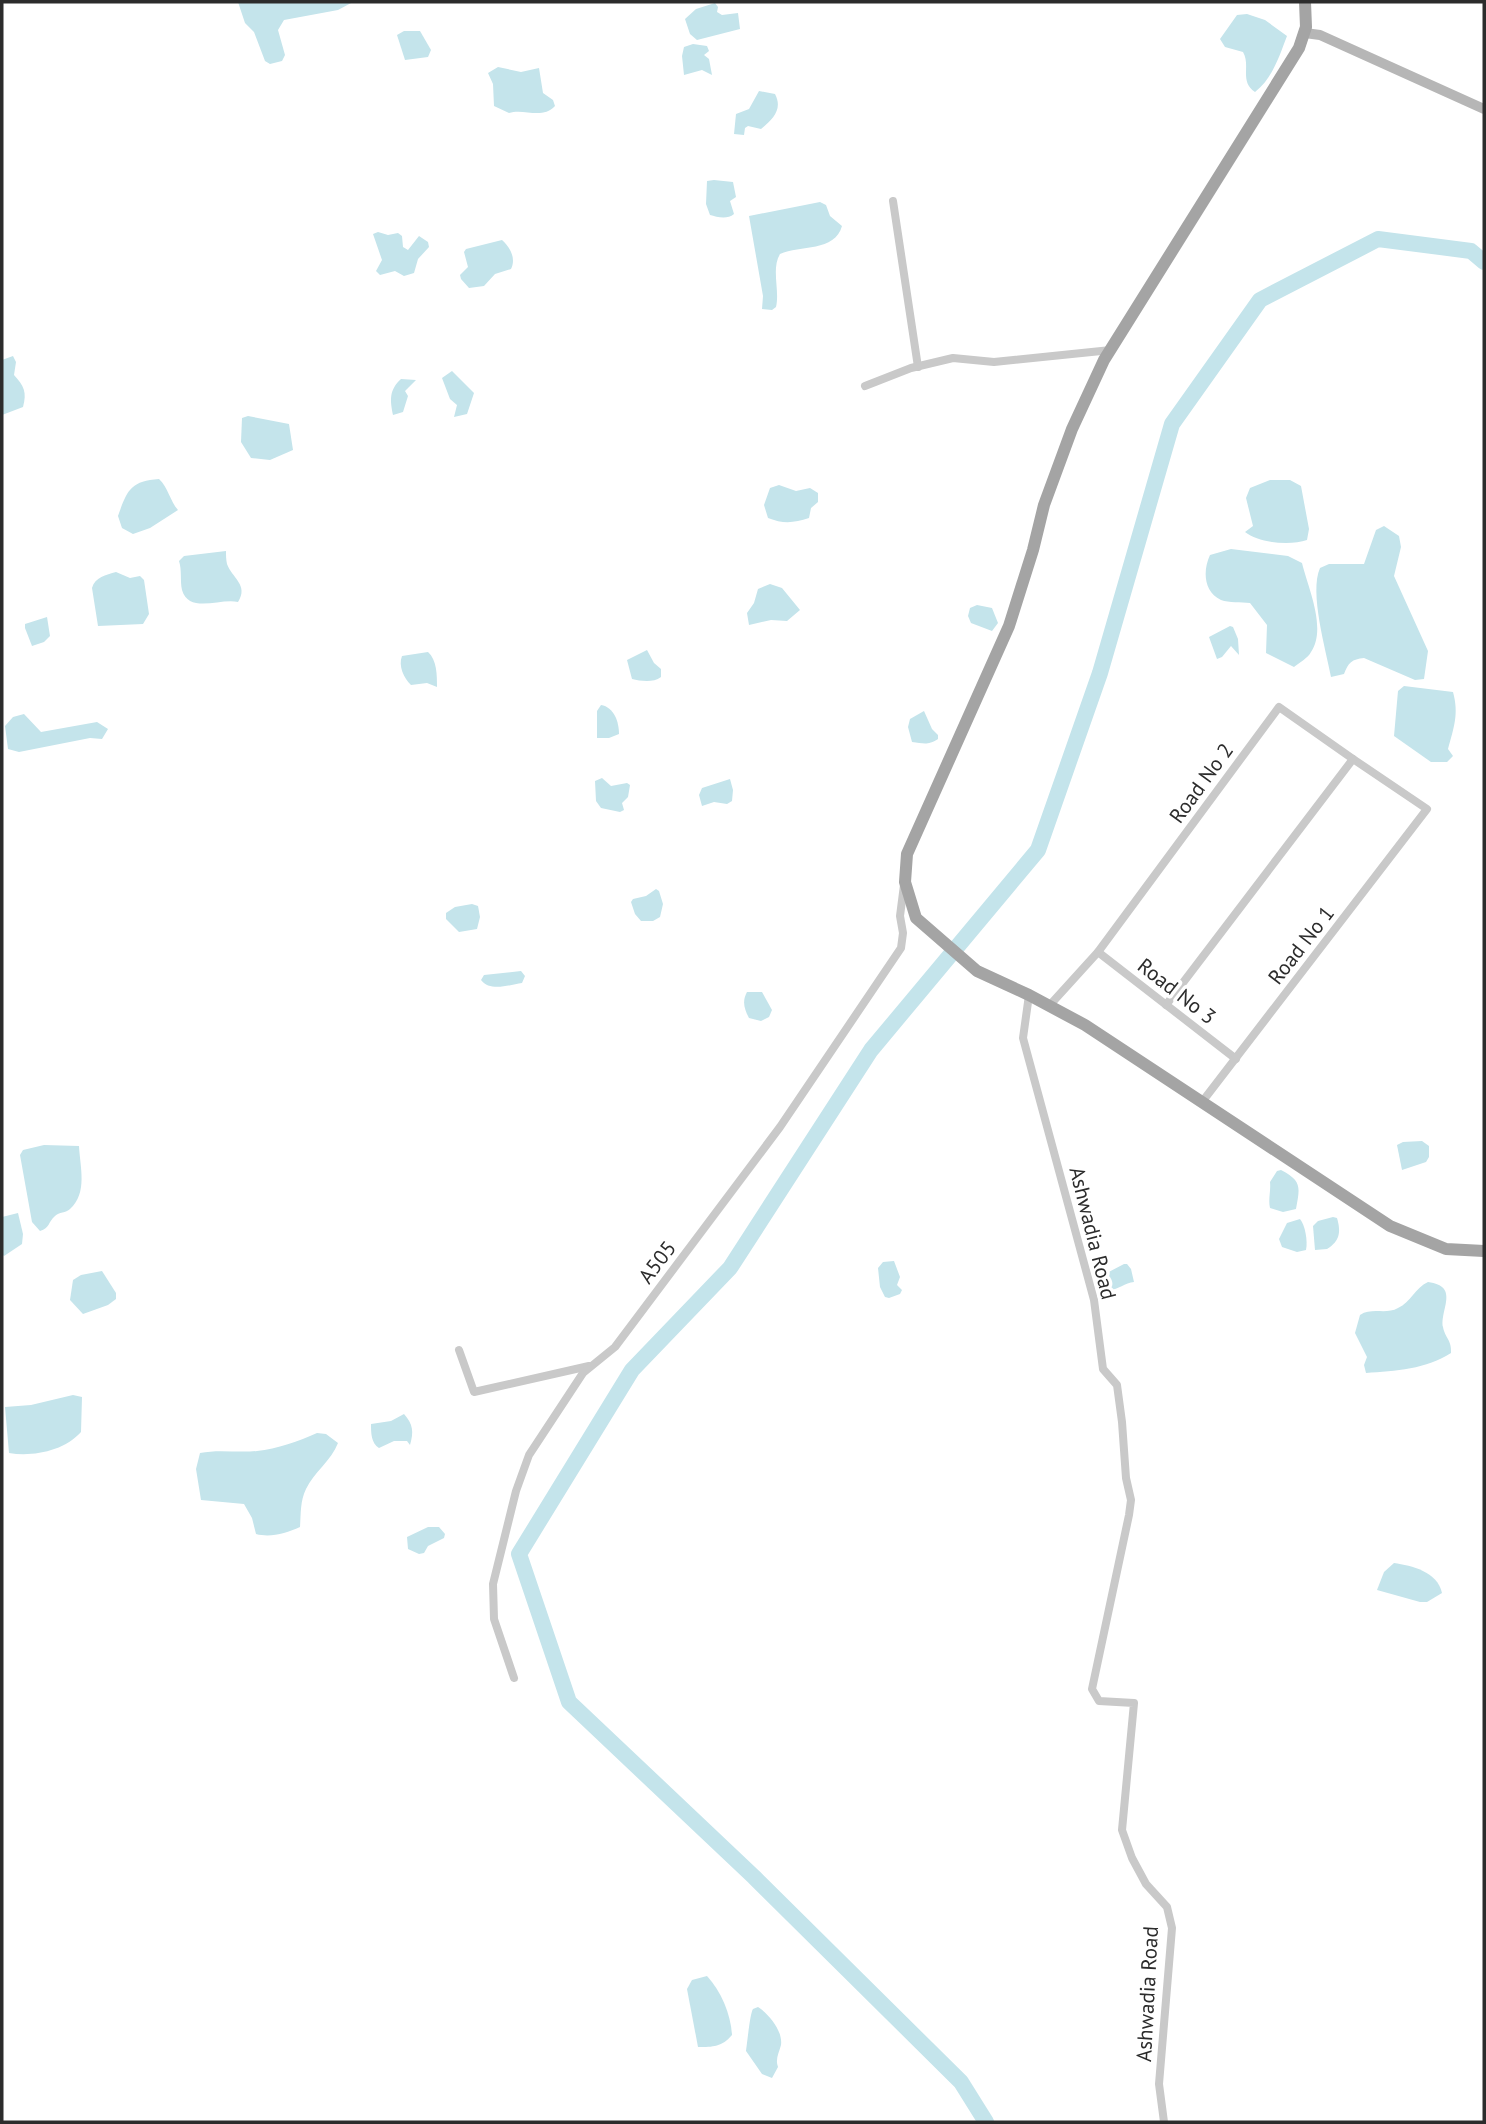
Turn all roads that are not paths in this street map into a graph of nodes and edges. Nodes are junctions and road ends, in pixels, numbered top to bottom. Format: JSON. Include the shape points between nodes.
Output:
{"nodes":[{"id":1,"x":1305,"y":2,"type":"edge"},
{"id":2,"x":1305,"y":33,"type":"junction"},
{"id":3,"x":1484,"y":109,"type":"edge"},
{"id":4,"x":893,"y":201,"type":"dead end"},
{"id":5,"x":1111,"y":350,"type":"junction"},
{"id":6,"x":918,"y":367,"type":"junction"},
{"id":7,"x":865,"y":386,"type":"dead end"},
{"id":8,"x":1353,"y":759,"type":"junction"},
{"id":9,"x":905,"y":882,"type":"junction"},
{"id":10,"x":1098,"y":952,"type":"junction"},
{"id":11,"x":1029,"y":995,"type":"junction"},
{"id":12,"x":1166,"y":1005,"type":"junction"},
{"id":13,"x":1049,"y":1006,"type":"junction"},
{"id":14,"x":1236,"y":1059,"type":"junction"},
{"id":15,"x":1202,"y":1102,"type":"junction"},
{"id":16,"x":1484,"y":1251,"type":"edge"},
{"id":17,"x":459,"y":1350,"type":"dead end"},
{"id":18,"x":592,"y":1366,"type":"junction"},
{"id":19,"x":514,"y":1678,"type":"dead end"},
{"id":20,"x":1164,"y":2122,"type":"edge"}],
"edges":[{"from":1,"to":2,"type":"main road"},
{"from":2,"to":3,"type":"main road"},
{"from":2,"to":5,"type":"main road"},
{"from":4,"to":6,"type":"street"},
{"from":5,"to":6,"type":"street","via":[[995,362],[953,358]]},
{"from":5,"to":9,"type":"main road","via":[[1072,429],[1044,505],[1009,626],[906,854]]},
{"from":6,"to":7,"type":"street"},
{"from":8,"to":10,"type":"street","name":"Road No 2","via":[[1279,707]]},
{"from":8,"to":12,"type":"street"},
{"from":8,"to":14,"type":"street","name":"Road No 1","via":[[1427,809]]},
{"from":9,"to":11,"type":"main road","via":[[916,918],[977,971]]},
{"from":9,"to":18,"type":"street","name":"A505","via":[[901,948],[780,1127],[615,1347]]},
{"from":10,"to":12,"type":"street","name":"Road No 3"},
{"from":10,"to":13,"type":"street"},
{"from":11,"to":13,"type":"main road"},
{"from":11,"to":20,"type":"street","name":"Ashwadia Road","via":[[1023,1038],[1094,1300],[1103,1369],[1116,1385],[1122,1422],[1131,1500],[1092,1689],[1100,1701],[1134,1703],[1122,1830],[1146,1884],[1167,1907],[1172,1928],[1159,2084]]},
{"from":12,"to":14,"type":"street","name":"Road No 3"},
{"from":13,"to":15,"type":"main road","via":[[1086,1025]]},
{"from":14,"to":15,"type":"street","name":"Road No 1"},
{"from":15,"to":16,"type":"main road","via":[[1390,1226],[1446,1249]]},
{"from":17,"to":18,"type":"street","via":[[474,1392]]},
{"from":18,"to":19,"type":"street","name":"A505","via":[[529,1455],[516,1491],[493,1584],[495,1619]]}]}
